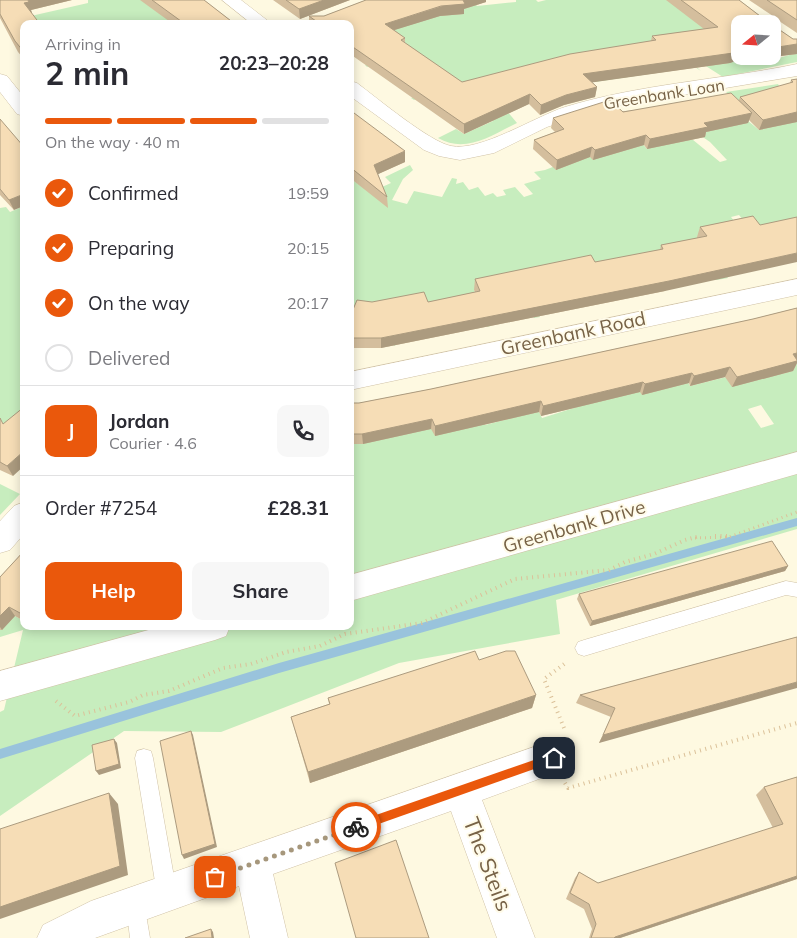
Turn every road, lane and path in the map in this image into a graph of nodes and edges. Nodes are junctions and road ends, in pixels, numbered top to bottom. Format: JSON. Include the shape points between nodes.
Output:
{"nodes":[{"id":1,"x":230,"y":0,"type":"edge"},
{"id":2,"x":257,"y":20,"type":"edge"},
{"id":3,"x":797,"y":70,"type":"edge"},
{"id":4,"x":0,"y":80,"type":"edge"},
{"id":5,"x":354,"y":90,"type":"edge"},
{"id":6,"x":20,"y":105,"type":"edge"},
{"id":7,"x":797,"y":287,"type":"edge"},
{"id":8,"x":354,"y":380,"type":"edge"},
{"id":9,"x":797,"y":463,"type":"edge"},
{"id":10,"x":797,"y":512,"type":"edge"},
{"id":11,"x":20,"y":518,"type":"edge"},
{"id":12,"x":0,"y":541,"type":"edge"},
{"id":13,"x":354,"y":587,"type":"edge"},
{"id":14,"x":797,"y":590,"type":"edge"},
{"id":15,"x":201,"y":630,"type":"edge"},
{"id":16,"x":584,"y":648,"type":"joint"},
{"id":17,"x":47,"y":674,"type":"junction"},
{"id":18,"x":0,"y":686,"type":"edge"},
{"id":19,"x":797,"y":723,"type":"edge"},
{"id":20,"x":144,"y":758,"type":"dead end"},
{"id":21,"x":554,"y":758,"type":"junction"},
{"id":22,"x":460,"y":790,"type":"junction"},
{"id":23,"x":252,"y":864,"type":"junction"},
{"id":24,"x":148,"y":912,"type":"edge"},
{"id":25,"x":56,"y":938,"type":"edge"},
{"id":26,"x":269,"y":938,"type":"edge"},
{"id":27,"x":516,"y":938,"type":"edge"}],
"edges":[{"from":1,"to":2,"type":"street"},
{"from":3,"to":5,"type":"street","name":"Greenbank Loan","via":[[602,104],[550,119],[484,150],[462,155],[431,146]]},
{"from":4,"to":6,"type":"street"},
{"from":7,"to":8,"type":"street","name":"Greenbank Road"},
{"from":9,"to":13,"type":"street","name":"Greenbank Drive"},
{"from":10,"to":17,"type":"path","via":[[729,537],[702,536],[685,540],[609,570],[516,579],[422,623],[345,634],[320,646],[223,668],[169,691],[143,695],[120,705],[75,716],[49,696]]},
{"from":11,"to":12,"type":"street"},
{"from":14,"to":16,"type":"lane","via":[[786,588]]},
{"from":15,"to":17,"type":"street"},
{"from":16,"to":21,"type":"path","via":[[544,679],[566,732],[546,738]]},
{"from":17,"to":18,"type":"street"},
{"from":19,"to":21,"type":"path","via":[[568,788]]},
{"from":20,"to":24,"type":"lane"},
{"from":21,"to":22,"type":"street"},
{"from":22,"to":23,"type":"street"},
{"from":22,"to":27,"type":"street","name":"The Steils"},
{"from":23,"to":24,"type":"street"},
{"from":23,"to":26,"type":"street"},
{"from":24,"to":25,"type":"street","via":[[91,920]]}]}
